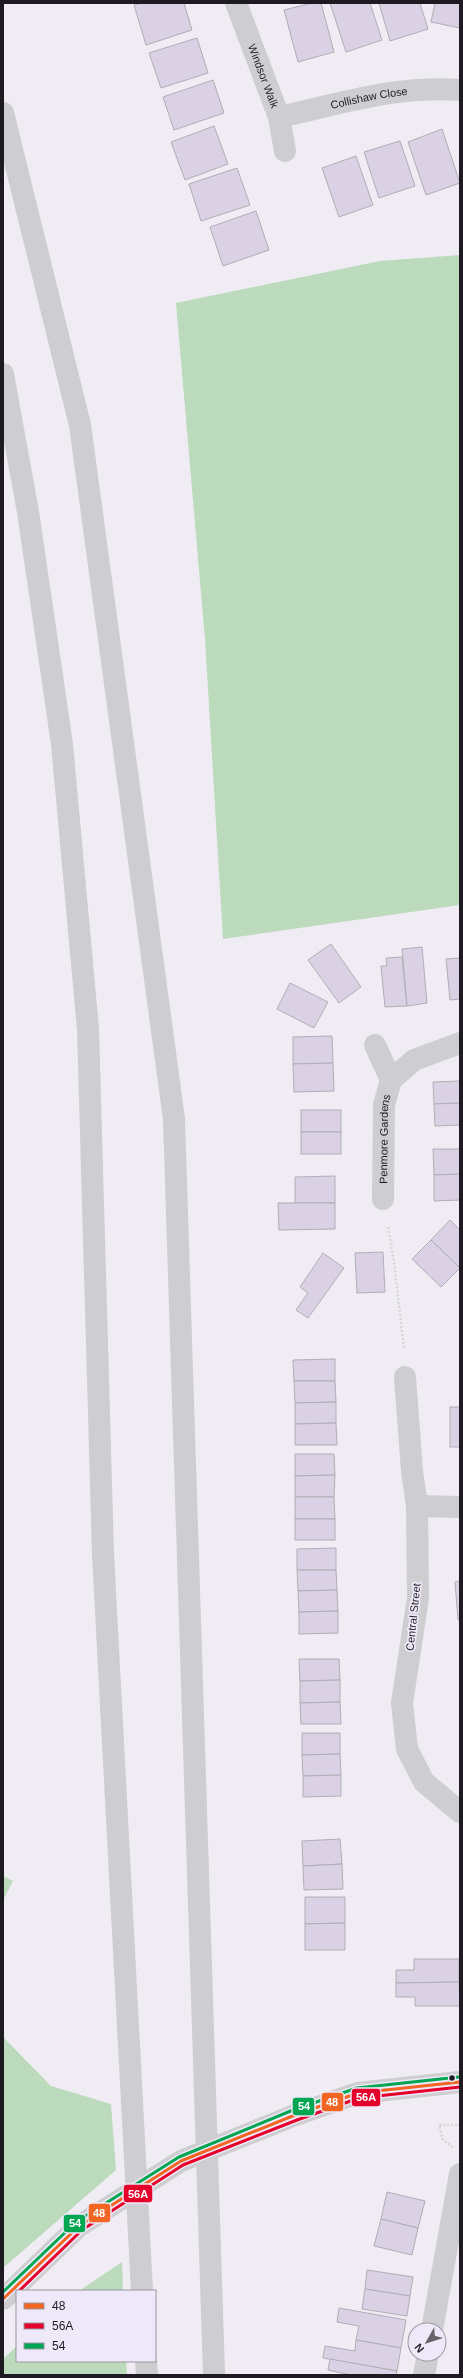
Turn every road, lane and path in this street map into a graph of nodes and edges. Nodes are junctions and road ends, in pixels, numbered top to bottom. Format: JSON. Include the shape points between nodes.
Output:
{"nodes":[{"id":1,"x":236,"y":3,"type":"edge"},
{"id":2,"x":460,"y":90,"type":"edge"},
{"id":3,"x":3,"y":113,"type":"edge"},
{"id":4,"x":279,"y":117,"type":"junction"},
{"id":5,"x":285,"y":151,"type":"dead end"},
{"id":6,"x":3,"y":374,"type":"edge"},
{"id":7,"x":460,"y":1043,"type":"edge"},
{"id":8,"x":375,"y":1045,"type":"dead end"},
{"id":9,"x":391,"y":1080,"type":"junction"},
{"id":10,"x":383,"y":1199,"type":"joint"},
{"id":11,"x":405,"y":1377,"type":"joint"},
{"id":12,"x":417,"y":1506,"type":"junction"},
{"id":13,"x":460,"y":1507,"type":"edge"},
{"id":14,"x":460,"y":1812,"type":"edge"},
{"id":15,"x":460,"y":2082,"type":"edge"},
{"id":16,"x":460,"y":2125,"type":"edge"},
{"id":17,"x":460,"y":2151,"type":"edge"},
{"id":18,"x":460,"y":2174,"type":"edge"},
{"id":19,"x":142,"y":2290,"type":"edge"},
{"id":20,"x":3,"y":2300,"type":"edge"},
{"id":21,"x":433,"y":2322,"type":"edge"},
{"id":22,"x":146,"y":2362,"type":"edge"},
{"id":23,"x":426,"y":2362,"type":"edge"},
{"id":24,"x":147,"y":2375,"type":"edge"},
{"id":25,"x":214,"y":2375,"type":"edge"},
{"id":26,"x":424,"y":2375,"type":"edge"}],
"edges":[{"from":1,"to":4,"type":"main road","name":"Windsor Walk"},
{"from":2,"to":4,"type":"main road","name":"Collishaw Close","via":[[412,89],[373,94]]},
{"from":3,"to":25,"type":"main road","via":[[80,425],[174,1119]]},
{"from":4,"to":5,"type":"main road","name":"Windsor Walk"},
{"from":6,"to":19,"type":"main road","via":[[28,512],[62,744],[88,1029],[103,1554]]},
{"from":7,"to":9,"type":"main road","name":"Penmore Gardens","via":[[414,1060]]},
{"from":8,"to":9,"type":"main road","name":"Penmore Gardens"},
{"from":9,"to":10,"type":"main road","name":"Penmore Gardens","via":[[384,1105]]},
{"from":10,"to":11,"type":"path","via":[[394,1262]]},
{"from":11,"to":12,"type":"main road","name":"Central Street"},
{"from":12,"to":13,"type":"main road"},
{"from":12,"to":14,"type":"main road","name":"Central Street","via":[[418,1598],[402,1704],[407,1749],[424,1782]]},
{"from":15,"to":20,"type":"main road","via":[[358,2093],[295,2115],[181,2161],[79,2226]]},
{"from":16,"to":17,"type":"path","via":[[439,2126],[442,2140]]},
{"from":18,"to":21,"type":"main road"},
{"from":22,"to":24,"type":"main road"},
{"from":23,"to":26,"type":"main road"}]}
